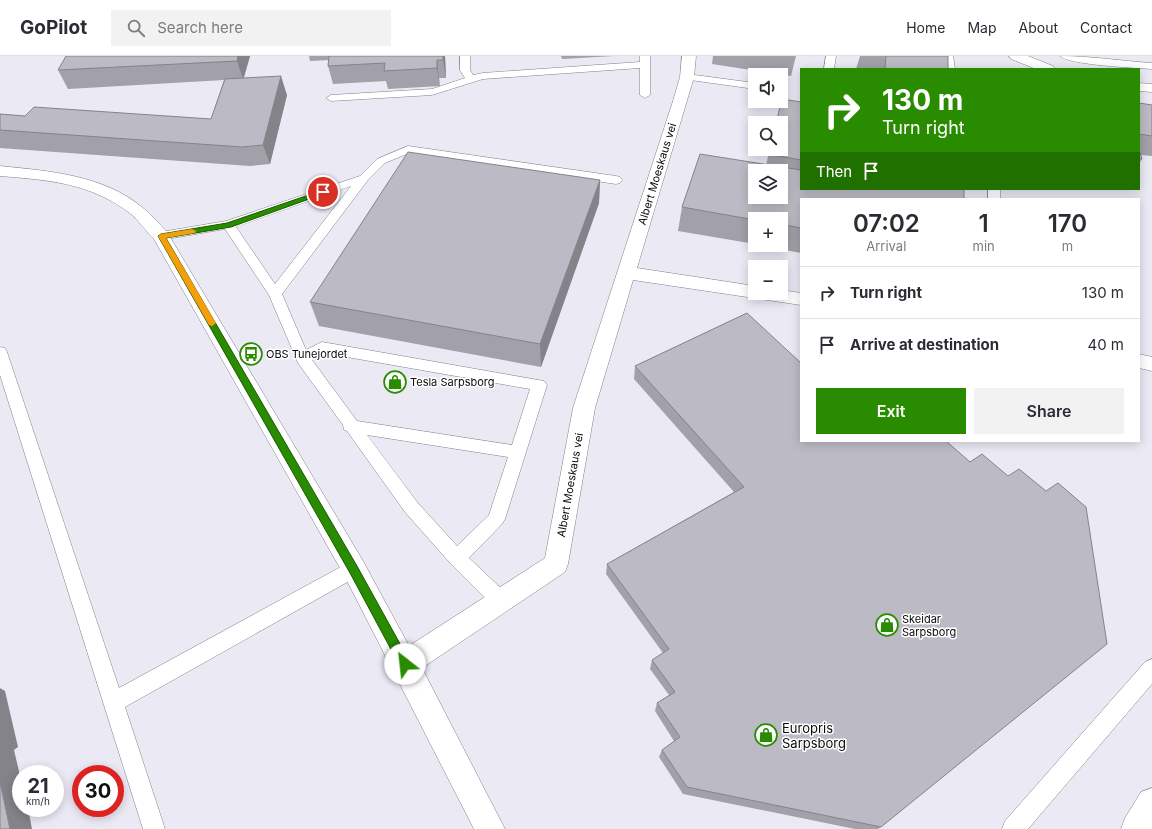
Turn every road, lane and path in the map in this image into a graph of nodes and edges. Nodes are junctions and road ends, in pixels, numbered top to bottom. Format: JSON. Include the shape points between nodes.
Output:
{"nodes":[{"id":1,"x":465,"y":56,"type":"edge"},
{"id":2,"x":689,"y":56,"type":"edge"},
{"id":3,"x":831,"y":56,"type":"edge"},
{"id":4,"x":948,"y":56,"type":"edge"},
{"id":5,"x":1016,"y":56,"type":"edge"},
{"id":6,"x":1065,"y":56,"type":"edge"},
{"id":7,"x":645,"y":60,"type":"edge"},
{"id":8,"x":1152,"y":66,"type":"edge"},
{"id":9,"x":829,"y":68,"type":"edge"},
{"id":10,"x":950,"y":68,"type":"edge"},
{"id":11,"x":1046,"y":68,"type":"edge"},
{"id":12,"x":686,"y":77,"type":"junction"},
{"id":13,"x":470,"y":78,"type":"junction"},
{"id":14,"x":748,"y":85,"type":"edge"},
{"id":15,"x":1140,"y":87,"type":"edge"},
{"id":16,"x":1152,"y":88,"type":"edge"},
{"id":17,"x":645,"y":95,"type":"dead end"},
{"id":18,"x":331,"y":98,"type":"dead end"},
{"id":19,"x":0,"y":170,"type":"edge"},
{"id":20,"x":364,"y":178,"type":"junction"},
{"id":21,"x":616,"y":180,"type":"dead end"},
{"id":22,"x":228,"y":225,"type":"junction"},
{"id":23,"x":161,"y":236,"type":"junction"},
{"id":24,"x":626,"y":273,"type":"junction"},
{"id":25,"x":748,"y":291,"type":"edge"},
{"id":26,"x":275,"y":294,"type":"junction"},
{"id":27,"x":788,"y":297,"type":"edge"},
{"id":28,"x":800,"y":299,"type":"edge"},
{"id":29,"x":0,"y":353,"type":"edge"},
{"id":30,"x":303,"y":359,"type":"junction"},
{"id":31,"x":1140,"y":361,"type":"edge"},
{"id":32,"x":1152,"y":364,"type":"edge"},
{"id":33,"x":4,"y":378,"type":"edge"},
{"id":34,"x":350,"y":426,"type":"junction"},
{"id":35,"x":517,"y":452,"type":"junction"},
{"id":36,"x":457,"y":558,"type":"junction"},
{"id":37,"x":354,"y":570,"type":"junction"},
{"id":38,"x":501,"y":601,"type":"junction"},
{"id":39,"x":405,"y":664,"type":"junction"},
{"id":40,"x":1152,"y":669,"type":"edge"},
{"id":41,"x":114,"y":702,"type":"junction"},
{"id":42,"x":1152,"y":803,"type":"edge"},
{"id":43,"x":154,"y":829,"type":"edge"},
{"id":44,"x":490,"y":829,"type":"edge"},
{"id":45,"x":1013,"y":829,"type":"edge"},
{"id":46,"x":1136,"y":829,"type":"edge"}],
"edges":[{"from":1,"to":13,"type":"lane","via":[[466,70]]},
{"from":2,"to":12,"type":"street","name":"Albert Moeskaus vei"},
{"from":3,"to":9,"type":"lane"},
{"from":4,"to":10,"type":"lane"},
{"from":5,"to":11,"type":"street"},
{"from":6,"to":8,"type":"lane","via":[[1098,62]]},
{"from":7,"to":13,"type":"lane"},
{"from":7,"to":17,"type":"lane"},
{"from":12,"to":14,"type":"lane"},
{"from":12,"to":24,"type":"street","name":"Albert Moeskaus vei"},
{"from":13,"to":18,"type":"lane","via":[[446,89],[432,92]]},
{"from":15,"to":16,"type":"street"},
{"from":19,"to":23,"type":"street","via":[[53,176],[102,189],[137,211]]},
{"from":20,"to":21,"type":"lane","via":[[381,162],[408,149]]},
{"from":20,"to":22,"type":"lane"},
{"from":20,"to":26,"type":"lane"},
{"from":22,"to":23,"type":"lane"},
{"from":22,"to":26,"type":"lane"},
{"from":23,"to":37,"type":"street"},
{"from":24,"to":25,"type":"street"},
{"from":24,"to":38,"type":"street","name":"Albert Moeskaus vei","via":[[584,408],[556,564]]},
{"from":26,"to":30,"type":"lane"},
{"from":27,"to":28,"type":"street"},
{"from":29,"to":33,"type":"lane"},
{"from":30,"to":34,"type":"lane"},
{"from":30,"to":35,"type":"lane","via":[[322,347],[539,385]]},
{"from":31,"to":32,"type":"street"},
{"from":33,"to":41,"type":"lane"},
{"from":34,"to":35,"type":"lane"},
{"from":34,"to":36,"type":"lane","via":[[411,507]]},
{"from":35,"to":36,"type":"lane","via":[[496,519]]},
{"from":36,"to":38,"type":"lane"},
{"from":37,"to":39,"type":"street"},
{"from":37,"to":41,"type":"lane"},
{"from":38,"to":39,"type":"street","name":"Albert Moeskaus vei"},
{"from":39,"to":44,"type":"street"},
{"from":40,"to":45,"type":"lane"},
{"from":41,"to":43,"type":"lane"},
{"from":42,"to":46,"type":"street"}]}
